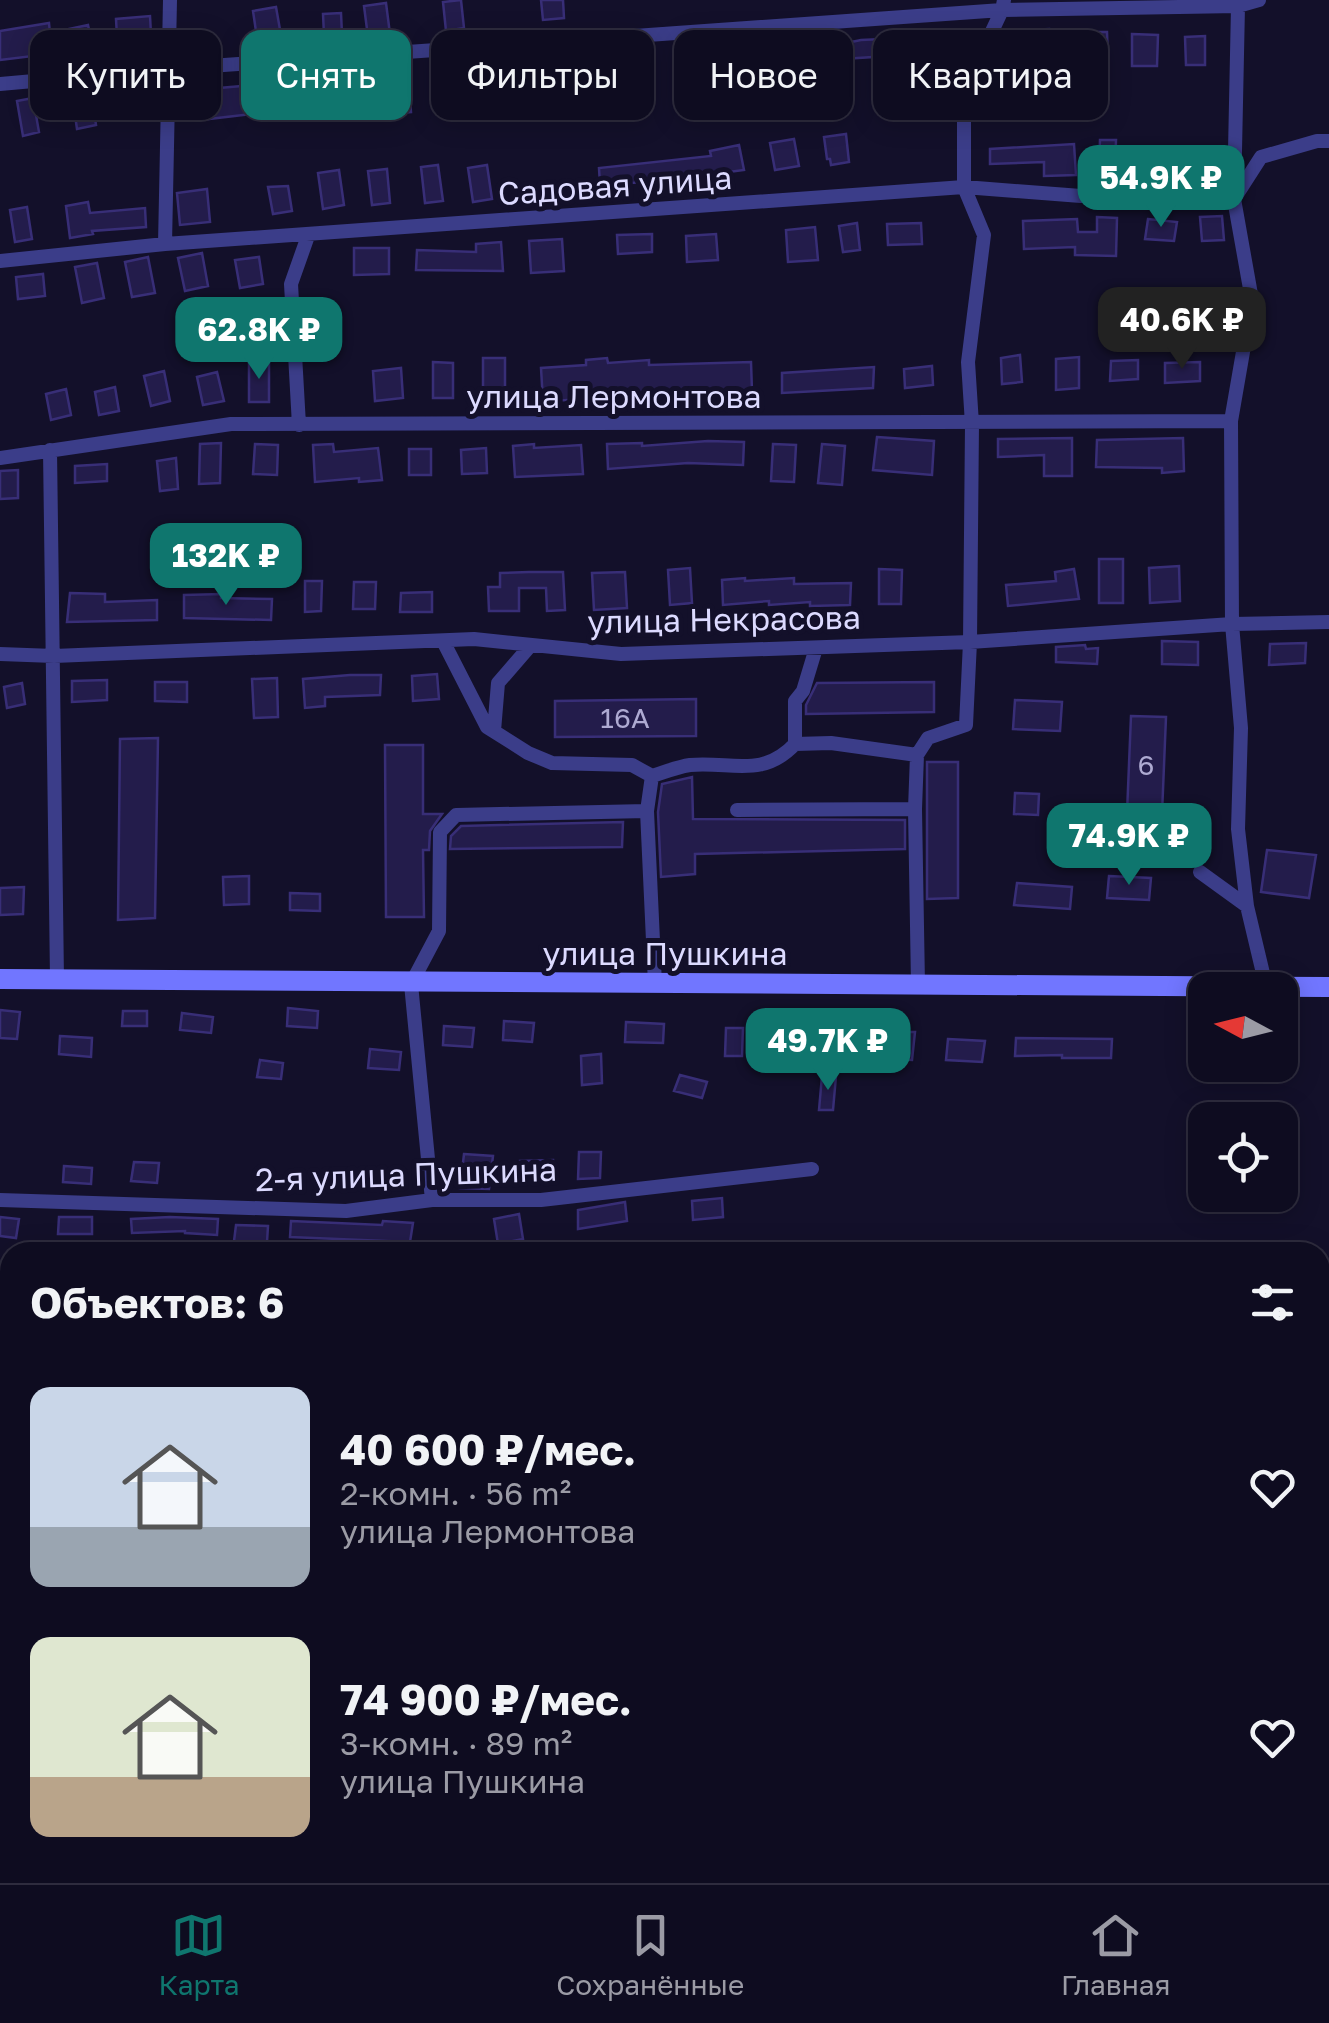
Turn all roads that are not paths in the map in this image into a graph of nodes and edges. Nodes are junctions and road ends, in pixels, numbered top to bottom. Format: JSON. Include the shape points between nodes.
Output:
{"nodes":[{"id":1,"x":170,"y":0,"type":"edge"},
{"id":2,"x":1259,"y":0,"type":"edge"},
{"id":3,"x":1003,"y":5,"type":"edge"},
{"id":4,"x":1238,"y":6,"type":"junction"},
{"id":5,"x":169,"y":30,"type":"edge"},
{"id":6,"x":221,"y":66,"type":"edge"},
{"id":7,"x":30,"y":81,"type":"edge"},
{"id":8,"x":0,"y":84,"type":"edge"},
{"id":9,"x":166,"y":120,"type":"edge"},
{"id":10,"x":1329,"y":140,"type":"edge"},
{"id":11,"x":964,"y":187,"type":"junction"},
{"id":12,"x":1234,"y":199,"type":"junction"},
{"id":13,"x":308,"y":236,"type":"junction"},
{"id":14,"x":165,"y":244,"type":"junction"},
{"id":15,"x":0,"y":261,"type":"edge"},
{"id":16,"x":1231,"y":421,"type":"junction"},
{"id":17,"x":972,"y":424,"type":"junction"},
{"id":18,"x":299,"y":425,"type":"junction"},
{"id":19,"x":50,"y":450,"type":"junction"},
{"id":20,"x":0,"y":458,"type":"edge"},
{"id":21,"x":1329,"y":622,"type":"edge"},
{"id":22,"x":1232,"y":624,"type":"junction"},
{"id":23,"x":443,"y":641,"type":"junction"},
{"id":24,"x":970,"y":642,"type":"junction"},
{"id":25,"x":531,"y":645,"type":"junction"},
{"id":26,"x":816,"y":648,"type":"junction"},
{"id":27,"x":0,"y":654,"type":"edge"},
{"id":28,"x":54,"y":656,"type":"junction"},
{"id":29,"x":494,"y":732,"type":"junction"},
{"id":30,"x":795,"y":744,"type":"junction"},
{"id":31,"x":918,"y":755,"type":"junction"},
{"id":32,"x":652,"y":776,"type":"junction"},
{"id":33,"x":914,"y":808,"type":"junction"},
{"id":34,"x":647,"y":810,"type":"junction"},
{"id":35,"x":737,"y":810,"type":"dead end"},
{"id":36,"x":1200,"y":872,"type":"dead end"},
{"id":37,"x":1247,"y":906,"type":"junction"},
{"id":38,"x":1263,"y":972,"type":"edge"},
{"id":39,"x":0,"y":979,"type":"edge"},
{"id":40,"x":57,"y":980,"type":"junction"},
{"id":41,"x":411,"y":984,"type":"junction"},
{"id":42,"x":656,"y":984,"type":"junction"},
{"id":43,"x":918,"y":985,"type":"junction"},
{"id":44,"x":1188,"y":986,"type":"edge"},
{"id":45,"x":1298,"y":987,"type":"edge"},
{"id":46,"x":1329,"y":987,"type":"edge"},
{"id":47,"x":812,"y":1169,"type":"dead end"},
{"id":48,"x":0,"y":1200,"type":"edge"},
{"id":49,"x":432,"y":1200,"type":"junction"}],
"edges":[{"from":1,"to":5,"type":"street"},
{"from":2,"to":4,"type":"street"},
{"from":3,"to":4,"type":"street"},
{"from":3,"to":6,"type":"street"},
{"from":3,"to":11,"type":"street","via":[[964,92]]},
{"from":4,"to":12,"type":"street"},
{"from":7,"to":8,"type":"street"},
{"from":9,"to":14,"type":"street"},
{"from":10,"to":12,"type":"street","via":[[1261,156]]},
{"from":11,"to":12,"type":"street","name":"Садовая улица"},
{"from":11,"to":13,"type":"street","name":"Садовая улица"},
{"from":11,"to":17,"type":"street","via":[[984,235],[968,362]]},
{"from":12,"to":16,"type":"street","via":[[1252,300]]},
{"from":13,"to":14,"type":"street","name":"Садовая улица"},
{"from":13,"to":18,"type":"street","via":[[291,284]]},
{"from":14,"to":15,"type":"street","name":"Садовая улица"},
{"from":16,"to":17,"type":"street","name":"улица Лермонтова"},
{"from":16,"to":22,"type":"street"},
{"from":17,"to":18,"type":"street","name":"улица Лермонтова"},
{"from":17,"to":24,"type":"street"},
{"from":18,"to":19,"type":"street","name":"улица Лермонтова","via":[[230,424]]},
{"from":19,"to":20,"type":"street","name":"улица Лермонтова"},
{"from":19,"to":28,"type":"street"},
{"from":21,"to":22,"type":"street","name":"улица Некрасова"},
{"from":22,"to":24,"type":"street","name":"улица Некрасова"},
{"from":22,"to":37,"type":"street"},
{"from":23,"to":25,"type":"street","name":"улица Некрасова"},
{"from":23,"to":28,"type":"street","name":"улица Некрасова"},
{"from":23,"to":29,"type":"street"},
{"from":24,"to":26,"type":"street","name":"улица Некрасова"},
{"from":24,"to":31,"type":"street","via":[[966,725],[928,738]]},
{"from":25,"to":26,"type":"street","name":"улица Некрасова","via":[[621,654]]},
{"from":25,"to":29,"type":"street","via":[[498,684]]},
{"from":26,"to":30,"type":"street","via":[[794,701]]},
{"from":27,"to":28,"type":"street","name":"улица Некрасова"},
{"from":28,"to":40,"type":"street"},
{"from":29,"to":32,"type":"street","via":[[552,763],[632,765]]},
{"from":30,"to":31,"type":"street"},
{"from":30,"to":32,"type":"street","via":[[764,766],[690,765]]},
{"from":31,"to":33,"type":"street"},
{"from":32,"to":34,"type":"street"},
{"from":33,"to":35,"type":"street"},
{"from":33,"to":43,"type":"street"},
{"from":34,"to":41,"type":"street","via":[[456,815],[440,832],[440,930]]},
{"from":34,"to":42,"type":"street"},
{"from":36,"to":37,"type":"street"},
{"from":37,"to":38,"type":"street"},
{"from":39,"to":40,"type":"main road","name":"улица Пушкина"},
{"from":40,"to":41,"type":"main road","name":"улица Пушкина"},
{"from":41,"to":42,"type":"main road","name":"улица Пушкина"},
{"from":41,"to":49,"type":"street"},
{"from":42,"to":43,"type":"main road","name":"улица Пушкина"},
{"from":43,"to":44,"type":"main road","name":"улица Пушкина"},
{"from":45,"to":46,"type":"main road","name":"улица Пушкина"},
{"from":47,"to":49,"type":"street","name":"2-я улица Пушкина","via":[[541,1200]]},
{"from":48,"to":49,"type":"street","name":"2-я улица Пушкина","via":[[346,1211]]}]}
